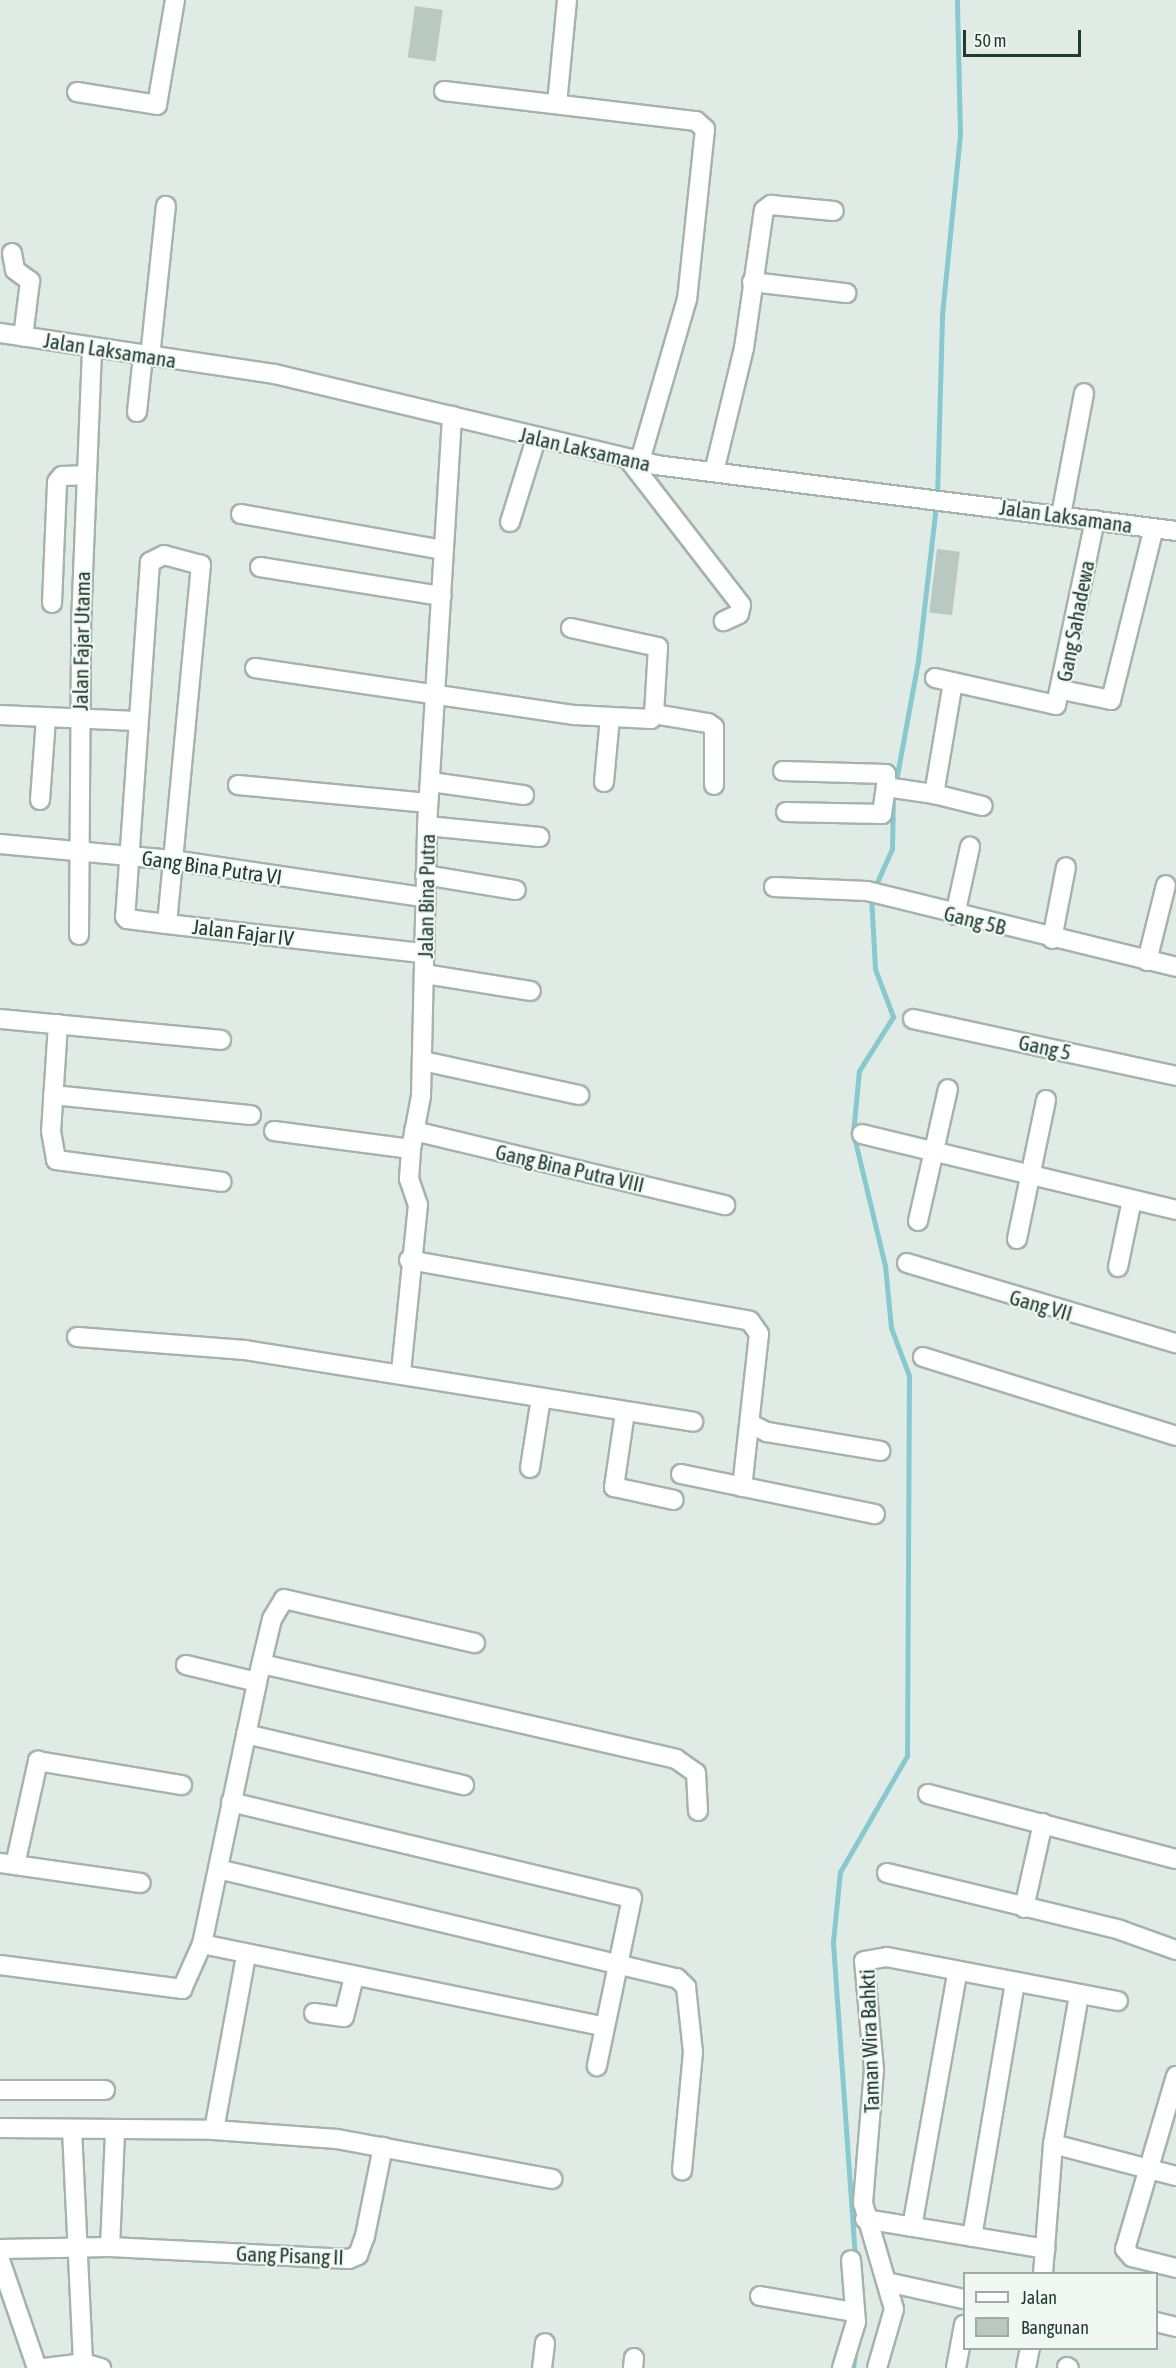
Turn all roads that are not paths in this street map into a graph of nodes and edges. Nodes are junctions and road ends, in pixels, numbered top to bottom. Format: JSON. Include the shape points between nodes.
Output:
{"nodes":[{"id":1,"x":175,"y":0,"type":"edge"},
{"id":2,"x":567,"y":0,"type":"edge"},
{"id":3,"x":444,"y":91,"type":"dead end"},
{"id":4,"x":77,"y":92,"type":"dead end"},
{"id":5,"x":557,"y":104,"type":"junction"},
{"id":6,"x":166,"y":206,"type":"dead end"},
{"id":7,"x":834,"y":211,"type":"dead end"},
{"id":8,"x":12,"y":253,"type":"dead end"},
{"id":9,"x":752,"y":282,"type":"junction"},
{"id":10,"x":846,"y":293,"type":"dead end"},
{"id":11,"x":0,"y":333,"type":"edge"},
{"id":12,"x":23,"y":337,"type":"junction"},
{"id":13,"x":92,"y":348,"type":"junction"},
{"id":14,"x":147,"y":356,"type":"junction"},
{"id":15,"x":1084,"y":393,"type":"dead end"},
{"id":16,"x":137,"y":412,"type":"dead end"},
{"id":17,"x":452,"y":416,"type":"junction"},
{"id":18,"x":536,"y":439,"type":"junction"},
{"id":19,"x":635,"y":461,"type":"junction"},
{"id":20,"x":714,"y":472,"type":"junction"},
{"id":21,"x":85,"y":475,"type":"junction"},
{"id":22,"x":241,"y":514,"type":"dead end"},
{"id":23,"x":1061,"y":515,"type":"junction"},
{"id":24,"x":1095,"y":520,"type":"junction"},
{"id":25,"x":510,"y":522,"type":"dead end"},
{"id":26,"x":1154,"y":528,"type":"junction"},
{"id":27,"x":1176,"y":531,"type":"edge"},
{"id":28,"x":444,"y":550,"type":"junction"},
{"id":29,"x":260,"y":567,"type":"dead end"},
{"id":30,"x":442,"y":596,"type":"junction"},
{"id":31,"x":52,"y":603,"type":"dead end"},
{"id":32,"x":724,"y":621,"type":"dead end"},
{"id":33,"x":571,"y":628,"type":"dead end"},
{"id":34,"x":255,"y":668,"type":"dead end"},
{"id":35,"x":935,"y":678,"type":"dead end"},
{"id":36,"x":953,"y":682,"type":"junction"},
{"id":37,"x":1062,"y":690,"type":"junction"},
{"id":38,"x":439,"y":694,"type":"junction"},
{"id":39,"x":654,"y":714,"type":"junction"},
{"id":40,"x":0,"y":716,"type":"edge"},
{"id":41,"x":610,"y":717,"type":"junction"},
{"id":42,"x":80,"y":718,"type":"junction"},
{"id":43,"x":46,"y":720,"type":"junction"},
{"id":44,"x":136,"y":721,"type":"junction"},
{"id":45,"x":783,"y":771,"type":"dead end"},
{"id":46,"x":431,"y":782,"type":"junction"},
{"id":47,"x":604,"y":782,"type":"dead end"},
{"id":48,"x":238,"y":785,"type":"dead end"},
{"id":49,"x":714,"y":785,"type":"dead end"},
{"id":50,"x":886,"y":788,"type":"junction"},
{"id":51,"x":934,"y":794,"type":"junction"},
{"id":52,"x":524,"y":795,"type":"dead end"},
{"id":53,"x":40,"y":800,"type":"dead end"},
{"id":54,"x":428,"y":804,"type":"junction"},
{"id":55,"x":983,"y":806,"type":"dead end"},
{"id":56,"x":786,"y":812,"type":"dead end"},
{"id":57,"x":427,"y":826,"type":"junction"},
{"id":58,"x":539,"y":837,"type":"dead end"},
{"id":59,"x":0,"y":844,"type":"edge"},
{"id":60,"x":970,"y":847,"type":"dead end"},
{"id":61,"x":77,"y":853,"type":"junction"},
{"id":62,"x":128,"y":855,"type":"junction"},
{"id":63,"x":172,"y":860,"type":"junction"},
{"id":64,"x":1066,"y":867,"type":"dead end"},
{"id":65,"x":425,"y":875,"type":"junction"},
{"id":66,"x":1166,"y":885,"type":"dead end"},
{"id":67,"x":774,"y":887,"type":"dead end"},
{"id":68,"x":516,"y":890,"type":"dead end"},
{"id":69,"x":424,"y":897,"type":"junction"},
{"id":70,"x":955,"y":915,"type":"junction"},
{"id":71,"x":167,"y":924,"type":"junction"},
{"id":72,"x":80,"y":935,"type":"dead end"},
{"id":73,"x":1052,"y":939,"type":"junction"},
{"id":74,"x":423,"y":953,"type":"junction"},
{"id":75,"x":1147,"y":961,"type":"junction"},
{"id":76,"x":1176,"y":967,"type":"edge"},
{"id":77,"x":425,"y":974,"type":"junction"},
{"id":78,"x":531,"y":991,"type":"dead end"},
{"id":79,"x":0,"y":1018,"type":"edge"},
{"id":80,"x":913,"y":1019,"type":"dead end"},
{"id":81,"x":58,"y":1024,"type":"junction"},
{"id":82,"x":221,"y":1040,"type":"dead end"},
{"id":83,"x":423,"y":1061,"type":"junction"},
{"id":84,"x":1176,"y":1076,"type":"edge"},
{"id":85,"x":948,"y":1089,"type":"dead end"},
{"id":86,"x":53,"y":1095,"type":"junction"},
{"id":87,"x":579,"y":1095,"type":"dead end"},
{"id":88,"x":1046,"y":1100,"type":"dead end"},
{"id":89,"x":251,"y":1115,"type":"dead end"},
{"id":90,"x":274,"y":1131,"type":"dead end"},
{"id":91,"x":862,"y":1134,"type":"dead end"},
{"id":92,"x":412,"y":1140,"type":"junction"},
{"id":93,"x":934,"y":1152,"type":"junction"},
{"id":94,"x":1029,"y":1177,"type":"junction"},
{"id":95,"x":222,"y":1182,"type":"dead end"},
{"id":96,"x":1132,"y":1200,"type":"junction"},
{"id":97,"x":726,"y":1205,"type":"dead end"},
{"id":98,"x":1176,"y":1210,"type":"edge"},
{"id":99,"x":918,"y":1221,"type":"dead end"},
{"id":100,"x":1017,"y":1239,"type":"dead end"},
{"id":101,"x":409,"y":1260,"type":"junction"},
{"id":102,"x":907,"y":1263,"type":"dead end"},
{"id":103,"x":1118,"y":1267,"type":"dead end"},
{"id":104,"x":77,"y":1337,"type":"dead end"},
{"id":105,"x":1176,"y":1343,"type":"edge"},
{"id":106,"x":923,"y":1358,"type":"dead end"},
{"id":107,"x":401,"y":1372,"type":"junction"},
{"id":108,"x":541,"y":1398,"type":"junction"},
{"id":109,"x":625,"y":1412,"type":"junction"},
{"id":110,"x":693,"y":1422,"type":"dead end"},
{"id":111,"x":751,"y":1424,"type":"junction"},
{"id":112,"x":1176,"y":1436,"type":"edge"},
{"id":113,"x":880,"y":1451,"type":"dead end"},
{"id":114,"x":530,"y":1468,"type":"dead end"},
{"id":115,"x":681,"y":1474,"type":"dead end"},
{"id":116,"x":742,"y":1487,"type":"junction"},
{"id":117,"x":674,"y":1500,"type":"dead end"},
{"id":118,"x":875,"y":1514,"type":"dead end"},
{"id":119,"x":475,"y":1642,"type":"dead end"},
{"id":120,"x":186,"y":1665,"type":"dead end"},
{"id":121,"x":259,"y":1673,"type":"junction"},
{"id":122,"x":246,"y":1734,"type":"junction"},
{"id":123,"x":182,"y":1785,"type":"dead end"},
{"id":124,"x":464,"y":1785,"type":"dead end"},
{"id":125,"x":928,"y":1794,"type":"dead end"},
{"id":126,"x":231,"y":1802,"type":"junction"},
{"id":127,"x":698,"y":1811,"type":"dead end"},
{"id":128,"x":1043,"y":1823,"type":"junction"},
{"id":129,"x":1176,"y":1859,"type":"edge"},
{"id":130,"x":8,"y":1864,"type":"edge"},
{"id":131,"x":218,"y":1869,"type":"junction"},
{"id":132,"x":887,"y":1873,"type":"dead end"},
{"id":133,"x":141,"y":1883,"type":"dead end"},
{"id":134,"x":1024,"y":1908,"type":"junction"},
{"id":135,"x":202,"y":1944,"type":"junction"},
{"id":136,"x":1175,"y":1945,"type":"edge"},
{"id":137,"x":246,"y":1955,"type":"junction"},
{"id":138,"x":0,"y":1965,"type":"edge"},
{"id":139,"x":618,"y":1968,"type":"junction"},
{"id":140,"x":957,"y":1974,"type":"junction"},
{"id":141,"x":354,"y":1977,"type":"junction"},
{"id":142,"x":1015,"y":1984,"type":"junction"},
{"id":143,"x":1079,"y":1995,"type":"junction"},
{"id":144,"x":1118,"y":2001,"type":"dead end"},
{"id":145,"x":314,"y":2013,"type":"dead end"},
{"id":146,"x":603,"y":2026,"type":"junction"},
{"id":147,"x":597,"y":2066,"type":"dead end"},
{"id":148,"x":1176,"y":2076,"type":"edge"},
{"id":149,"x":0,"y":2090,"type":"edge"},
{"id":150,"x":105,"y":2090,"type":"dead end"},
{"id":151,"x":1171,"y":2107,"type":"edge"},
{"id":152,"x":0,"y":2128,"type":"edge"},
{"id":153,"x":72,"y":2130,"type":"junction"},
{"id":154,"x":214,"y":2130,"type":"junction"},
{"id":155,"x":115,"y":2131,"type":"junction"},
{"id":156,"x":1053,"y":2144,"type":"junction"},
{"id":157,"x":383,"y":2147,"type":"junction"},
{"id":158,"x":1146,"y":2168,"type":"junction"},
{"id":159,"x":682,"y":2170,"type":"dead end"},
{"id":160,"x":1176,"y":2176,"type":"edge"},
{"id":161,"x":552,"y":2178,"type":"dead end"},
{"id":162,"x":866,"y":2218,"type":"junction"},
{"id":163,"x":912,"y":2227,"type":"junction"},
{"id":164,"x":972,"y":2236,"type":"junction"},
{"id":165,"x":110,"y":2247,"type":"junction"},
{"id":166,"x":0,"y":2249,"type":"edge"},
{"id":167,"x":1046,"y":2249,"type":"junction"},
{"id":168,"x":74,"y":2252,"type":"junction"},
{"id":169,"x":0,"y":2260,"type":"edge"},
{"id":170,"x":851,"y":2260,"type":"dead end"},
{"id":171,"x":1176,"y":2268,"type":"edge"},
{"id":172,"x":1042,"y":2272,"type":"edge"},
{"id":173,"x":891,"y":2283,"type":"junction"},
{"id":174,"x":759,"y":2296,"type":"dead end"},
{"id":175,"x":963,"y":2299,"type":"edge"},
{"id":176,"x":855,"y":2312,"type":"junction"},
{"id":177,"x":1158,"y":2322,"type":"edge"},
{"id":178,"x":1176,"y":2327,"type":"edge"},
{"id":179,"x":963,"y":2330,"type":"edge"},
{"id":180,"x":545,"y":2343,"type":"dead end"},
{"id":181,"x":1030,"y":2350,"type":"edge"},
{"id":182,"x":83,"y":2363,"type":"junction"},
{"id":183,"x":37,"y":2368,"type":"edge"},
{"id":184,"x":44,"y":2368,"type":"edge"},
{"id":185,"x":101,"y":2368,"type":"edge"},
{"id":186,"x":542,"y":2368,"type":"edge"},
{"id":187,"x":842,"y":2368,"type":"edge"},
{"id":188,"x":877,"y":2368,"type":"edge"},
{"id":189,"x":956,"y":2368,"type":"edge"},
{"id":190,"x":1026,"y":2368,"type":"edge"}],
"edges":[{"from":1,"to":4,"type":"street","via":[[157,105]]},
{"from":2,"to":5,"type":"street"},
{"from":3,"to":5,"type":"street"},
{"from":5,"to":19,"type":"street","via":[[696,121],[707,133],[687,299]]},
{"from":6,"to":14,"type":"street"},
{"from":7,"to":9,"type":"street","via":[[766,207]]},
{"from":8,"to":12,"type":"street","via":[[15,270],[30,281]]},
{"from":9,"to":10,"type":"street"},
{"from":9,"to":20,"type":"street","via":[[744,348]]},
{"from":11,"to":12,"type":"street","name":"Jalan Laksamana"},
{"from":12,"to":13,"type":"street","name":"Jalan Laksamana"},
{"from":13,"to":14,"type":"street","name":"Jalan Laksamana"},
{"from":13,"to":21,"type":"street","name":"Jalan Fajar Utama"},
{"from":14,"to":16,"type":"street"},
{"from":14,"to":17,"type":"street","name":"Jalan Laksamana","via":[[275,374]]},
{"from":15,"to":23,"type":"street"},
{"from":17,"to":18,"type":"street","name":"Jalan Laksamana"},
{"from":17,"to":28,"type":"street","name":"Jalan Bina Putra"},
{"from":18,"to":19,"type":"street","name":"Jalan Laksamana"},
{"from":18,"to":25,"type":"street"},
{"from":19,"to":20,"type":"street","name":"Jalan Laksamana"},
{"from":19,"to":32,"type":"street","via":[[741,604],[739,614]]},
{"from":20,"to":23,"type":"street","name":"Jalan Laksamana"},
{"from":21,"to":31,"type":"street","via":[[62,476],[57,482]]},
{"from":21,"to":42,"type":"street","name":"Jalan Fajar Utama"},
{"from":22,"to":28,"type":"street"},
{"from":23,"to":24,"type":"street","name":"Jalan Laksamana"},
{"from":24,"to":26,"type":"street","name":"Jalan Laksamana"},
{"from":24,"to":37,"type":"street","name":"Gang Sahadewa"},
{"from":26,"to":27,"type":"street","name":"Jalan Laksamana"},
{"from":26,"to":37,"type":"street","via":[[1112,700]]},
{"from":28,"to":30,"type":"street","name":"Jalan Bina Putra"},
{"from":29,"to":30,"type":"street"},
{"from":30,"to":38,"type":"street","name":"Jalan Bina Putra"},
{"from":33,"to":39,"type":"street","via":[[658,647]]},
{"from":34,"to":38,"type":"street"},
{"from":35,"to":36,"type":"street","name":"Gang Sahadewa"},
{"from":36,"to":37,"type":"street","name":"Gang Sahadewa","via":[[1053,706]]},
{"from":36,"to":51,"type":"street"},
{"from":38,"to":41,"type":"street"},
{"from":38,"to":46,"type":"street","name":"Jalan Bina Putra"},
{"from":39,"to":41,"type":"street"},
{"from":39,"to":49,"type":"street","via":[[714,727]]},
{"from":40,"to":43,"type":"street"},
{"from":41,"to":47,"type":"street"},
{"from":42,"to":43,"type":"street"},
{"from":42,"to":44,"type":"street"},
{"from":42,"to":61,"type":"street","name":"Jalan Fajar Utama"},
{"from":43,"to":53,"type":"street"},
{"from":44,"to":62,"type":"street"},
{"from":44,"to":63,"type":"street","via":[[150,562],[164,555],[193,558],[201,565]]},
{"from":45,"to":50,"type":"street","via":[[886,774]]},
{"from":46,"to":52,"type":"street"},
{"from":46,"to":54,"type":"street","name":"Jalan Bina Putra"},
{"from":48,"to":54,"type":"street"},
{"from":50,"to":51,"type":"street"},
{"from":50,"to":56,"type":"street","via":[[882,814]]},
{"from":51,"to":55,"type":"street"},
{"from":54,"to":57,"type":"street","name":"Jalan Bina Putra"},
{"from":57,"to":58,"type":"street"},
{"from":57,"to":65,"type":"street","name":"Jalan Bina Putra"},
{"from":59,"to":61,"type":"street","name":"Gang Bina Putra VI"},
{"from":60,"to":70,"type":"street"},
{"from":61,"to":62,"type":"street","name":"Gang Bina Putra VI"},
{"from":61,"to":72,"type":"street","name":"Jalan Fajar Utama"},
{"from":62,"to":63,"type":"street","name":"Gang Bina Putra VI"},
{"from":62,"to":71,"type":"street","name":"Jalan Fajar IV","via":[[124,915]]},
{"from":63,"to":69,"type":"street","name":"Gang Bina Putra VI"},
{"from":63,"to":71,"type":"street"},
{"from":64,"to":73,"type":"street"},
{"from":65,"to":68,"type":"street"},
{"from":65,"to":69,"type":"street","name":"Jalan Bina Putra"},
{"from":66,"to":75,"type":"street"},
{"from":67,"to":70,"type":"street","name":"Gang 5B","via":[[874,893]]},
{"from":69,"to":74,"type":"street","name":"Jalan Bina Putra"},
{"from":70,"to":73,"type":"street","name":"Gang 5B"},
{"from":71,"to":74,"type":"street","name":"Jalan Fajar IV"},
{"from":73,"to":75,"type":"street","name":"Gang 5B"},
{"from":74,"to":77,"type":"street","name":"Jalan Bina Putra"},
{"from":75,"to":76,"type":"street","name":"Gang 5B"},
{"from":77,"to":78,"type":"street"},
{"from":77,"to":83,"type":"street","name":"Jalan Bina Putra"},
{"from":79,"to":81,"type":"street"},
{"from":80,"to":84,"type":"street","name":"Gang 5"},
{"from":81,"to":82,"type":"street"},
{"from":81,"to":86,"type":"street"},
{"from":83,"to":87,"type":"street"},
{"from":83,"to":92,"type":"street","name":"Jalan Bina Putra"},
{"from":85,"to":93,"type":"street"},
{"from":86,"to":89,"type":"street"},
{"from":86,"to":95,"type":"street","via":[[56,1160]]},
{"from":88,"to":94,"type":"street"},
{"from":90,"to":92,"type":"street","name":"Gang Bina Putra VIII"},
{"from":91,"to":93,"type":"street"},
{"from":92,"to":97,"type":"street","name":"Gang Bina Putra VIII"},
{"from":92,"to":101,"type":"street","name":"Jalan Bina Putra","via":[[409,1179],[418,1205]]},
{"from":93,"to":94,"type":"street"},
{"from":93,"to":99,"type":"street"},
{"from":94,"to":96,"type":"street"},
{"from":94,"to":100,"type":"street"},
{"from":96,"to":98,"type":"street"},
{"from":96,"to":103,"type":"street"},
{"from":101,"to":107,"type":"street","name":"Jalan Bina Putra"},
{"from":101,"to":111,"type":"street","via":[[750,1322],[759,1334]]},
{"from":102,"to":105,"type":"street","name":"Gang VII"},
{"from":104,"to":107,"type":"street","via":[[245,1350]]},
{"from":106,"to":112,"type":"street"},
{"from":107,"to":108,"type":"street"},
{"from":108,"to":109,"type":"street"},
{"from":108,"to":114,"type":"street"},
{"from":109,"to":110,"type":"street"},
{"from":109,"to":117,"type":"street","via":[[614,1487]]},
{"from":111,"to":113,"type":"street","via":[[767,1432]]},
{"from":111,"to":116,"type":"street"},
{"from":115,"to":116,"type":"street"},
{"from":116,"to":118,"type":"street"},
{"from":119,"to":121,"type":"street","via":[[294,1597],[278,1606]]},
{"from":120,"to":121,"type":"street"},
{"from":121,"to":122,"type":"street"},
{"from":121,"to":127,"type":"street","via":[[676,1759],[696,1773]]},
{"from":122,"to":124,"type":"street"},
{"from":122,"to":126,"type":"street"},
{"from":123,"to":130,"type":"street","via":[[38,1761]]},
{"from":125,"to":128,"type":"street"},
{"from":126,"to":131,"type":"street"},
{"from":126,"to":139,"type":"street","via":[[626,1894],[634,1904]]},
{"from":128,"to":129,"type":"street"},
{"from":128,"to":134,"type":"street"},
{"from":130,"to":133,"type":"street"},
{"from":131,"to":135,"type":"street"},
{"from":131,"to":139,"type":"street"},
{"from":132,"to":134,"type":"street"},
{"from":134,"to":136,"type":"street"},
{"from":135,"to":137,"type":"street"},
{"from":135,"to":138,"type":"street","via":[[186,1983],[175,1990]]},
{"from":137,"to":141,"type":"street"},
{"from":137,"to":154,"type":"street"},
{"from":139,"to":146,"type":"street"},
{"from":139,"to":159,"type":"street","via":[[677,1978],[687,1987],[693,2070]]},
{"from":140,"to":142,"type":"street","name":"Taman Wira Bahkti"},
{"from":140,"to":162,"type":"street","name":"Taman Wira Bahkti","via":[[887,1957],[864,1962],[874,2070]]},
{"from":140,"to":163,"type":"street"},
{"from":141,"to":145,"type":"street","via":[[344,2017]]},
{"from":141,"to":146,"type":"street"},
{"from":142,"to":143,"type":"street","name":"Taman Wira Bahkti"},
{"from":142,"to":164,"type":"street"},
{"from":143,"to":144,"type":"street","name":"Taman Wira Bahkti"},
{"from":143,"to":156,"type":"street"},
{"from":146,"to":147,"type":"street"},
{"from":148,"to":151,"type":"street"},
{"from":149,"to":150,"type":"street"},
{"from":151,"to":158,"type":"street"},
{"from":152,"to":153,"type":"street"},
{"from":153,"to":155,"type":"street"},
{"from":153,"to":168,"type":"street"},
{"from":154,"to":155,"type":"street"},
{"from":154,"to":157,"type":"street"},
{"from":155,"to":165,"type":"street"},
{"from":156,"to":158,"type":"street"},
{"from":156,"to":167,"type":"street"},
{"from":157,"to":161,"type":"street"},
{"from":157,"to":165,"type":"street","name":"Gang Pisang II","via":[[365,2236],[355,2257]]},
{"from":158,"to":160,"type":"street"},
{"from":158,"to":171,"type":"street","via":[[1126,2252]]},
{"from":162,"to":163,"type":"street"},
{"from":162,"to":173,"type":"street","name":"Taman Wira Bahkti"},
{"from":163,"to":164,"type":"street"},
{"from":164,"to":167,"type":"street"},
{"from":165,"to":168,"type":"street"},
{"from":166,"to":168,"type":"street"},
{"from":167,"to":172,"type":"street"},
{"from":168,"to":182,"type":"street"},
{"from":169,"to":183,"type":"street"},
{"from":170,"to":176,"type":"street"},
{"from":173,"to":175,"type":"street"},
{"from":173,"to":188,"type":"street","name":"Taman Wira Bahkti","via":[[893,2319]]},
{"from":174,"to":176,"type":"street"},
{"from":176,"to":187,"type":"street"},
{"from":177,"to":178,"type":"street"},
{"from":179,"to":189,"type":"street"},
{"from":180,"to":186,"type":"street"},
{"from":181,"to":190,"type":"street"},
{"from":182,"to":184,"type":"street"},
{"from":182,"to":185,"type":"street"}]}
